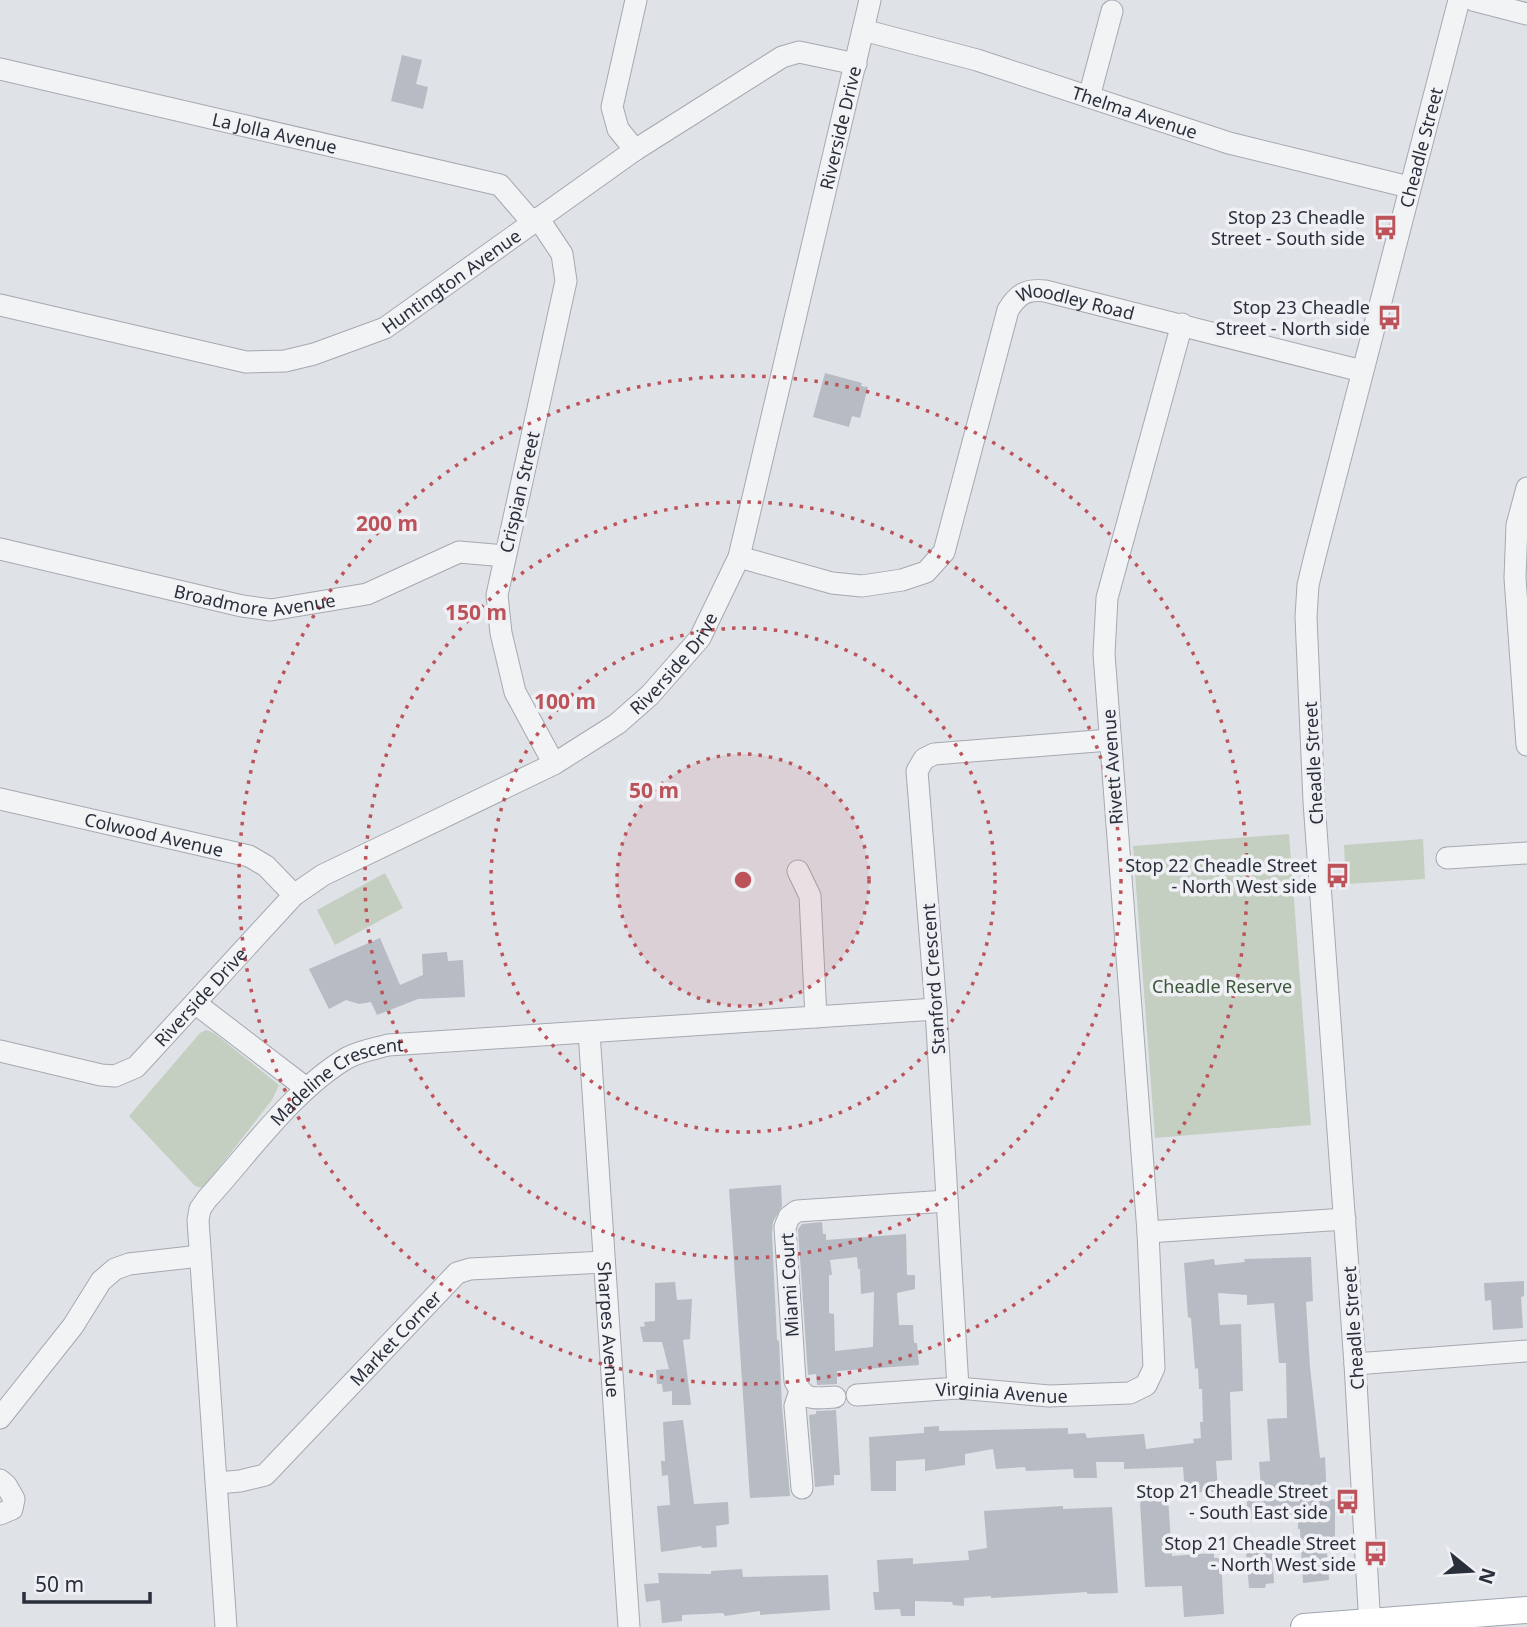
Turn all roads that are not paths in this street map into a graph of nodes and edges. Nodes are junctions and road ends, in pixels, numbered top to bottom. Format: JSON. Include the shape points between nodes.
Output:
{"nodes":[{"id":1,"x":636,"y":0,"type":"edge"},
{"id":2,"x":870,"y":0,"type":"edge"},
{"id":3,"x":1459,"y":0,"type":"edge"},
{"id":4,"x":1473,"y":0,"type":"edge"},
{"id":5,"x":1112,"y":11,"type":"dead end"},
{"id":6,"x":1527,"y":14,"type":"edge"},
{"id":7,"x":863,"y":30,"type":"junction"},
{"id":8,"x":856,"y":64,"type":"junction"},
{"id":9,"x":0,"y":69,"type":"edge"},
{"id":10,"x":1089,"y":97,"type":"junction"},
{"id":11,"x":635,"y":150,"type":"junction"},
{"id":12,"x":1409,"y":187,"type":"junction"},
{"id":13,"x":535,"y":220,"type":"junction"},
{"id":14,"x":0,"y":305,"type":"edge"},
{"id":15,"x":1182,"y":324,"type":"junction"},
{"id":16,"x":1362,"y":371,"type":"junction"},
{"id":17,"x":1527,"y":488,"type":"edge"},
{"id":18,"x":0,"y":549,"type":"edge"},
{"id":19,"x":505,"y":556,"type":"junction"},
{"id":20,"x":739,"y":557,"type":"junction"},
{"id":21,"x":1109,"y":740,"type":"junction"},
{"id":22,"x":1527,"y":745,"type":"edge"},
{"id":23,"x":554,"y":764,"type":"junction"},
{"id":24,"x":0,"y":799,"type":"edge"},
{"id":25,"x":1527,"y":853,"type":"edge"},
{"id":26,"x":1447,"y":858,"type":"dead end"},
{"id":27,"x":798,"y":871,"type":"dead end"},
{"id":28,"x":294,"y":895,"type":"junction"},
{"id":29,"x":195,"y":1003,"type":"junction"},
{"id":30,"x":936,"y":1009,"type":"junction"},
{"id":31,"x":816,"y":1017,"type":"junction"},
{"id":32,"x":589,"y":1032,"type":"junction"},
{"id":33,"x":0,"y":1051,"type":"edge"},
{"id":34,"x":306,"y":1088,"type":"junction"},
{"id":35,"x":947,"y":1201,"type":"junction"},
{"id":36,"x":1345,"y":1219,"type":"junction"},
{"id":37,"x":1148,"y":1232,"type":"junction"},
{"id":38,"x":200,"y":1256,"type":"junction"},
{"id":39,"x":604,"y":1262,"type":"junction"},
{"id":40,"x":1527,"y":1351,"type":"edge"},
{"id":41,"x":1355,"y":1364,"type":"junction"},
{"id":42,"x":1146,"y":1385,"type":"joint"},
{"id":43,"x":958,"y":1388,"type":"junction"},
{"id":44,"x":800,"y":1391,"type":"junction"},
{"id":45,"x":857,"y":1395,"type":"dead end"},
{"id":46,"x":835,"y":1397,"type":"dead end"},
{"id":47,"x":0,"y":1418,"type":"edge"},
{"id":48,"x":0,"y":1480,"type":"edge"},
{"id":49,"x":217,"y":1483,"type":"junction"},
{"id":50,"x":802,"y":1488,"type":"dead end"},
{"id":51,"x":0,"y":1514,"type":"edge"},
{"id":52,"x":1527,"y":1610,"type":"edge"},
{"id":53,"x":1369,"y":1625,"type":"edge"},
{"id":54,"x":226,"y":1627,"type":"edge"},
{"id":55,"x":629,"y":1627,"type":"edge"},
{"id":56,"x":1304,"y":1627,"type":"edge"}],
"edges":[{"from":1,"to":11,"type":"street","via":[[612,107],[618,129]]},
{"from":2,"to":7,"type":"street","name":"Riverside Drive"},
{"from":3,"to":12,"type":"street","name":"Cheadle Street"},
{"from":4,"to":6,"type":"street"},
{"from":5,"to":10,"type":"street"},
{"from":7,"to":8,"type":"street","name":"Riverside Drive"},
{"from":7,"to":10,"type":"street","name":"Thelma Avenue","via":[[977,60]]},
{"from":8,"to":11,"type":"street","name":"Huntington Avenue","via":[[799,52],[782,57]]},
{"from":8,"to":20,"type":"street","name":"Riverside Drive"},
{"from":9,"to":13,"type":"street","name":"La Jolla Avenue","via":[[500,185]]},
{"from":10,"to":12,"type":"street","name":"Thelma Avenue","via":[[1229,143]]},
{"from":11,"to":13,"type":"street","name":"Huntington Avenue"},
{"from":12,"to":16,"type":"street","name":"Cheadle Street"},
{"from":13,"to":14,"type":"street","name":"Huntington Avenue","via":[[385,328],[285,360],[246,362]]},
{"from":13,"to":19,"type":"street","name":"Crispian Street","via":[[562,254],[566,282]]},
{"from":15,"to":16,"type":"street","name":"Woodley Road"},
{"from":15,"to":20,"type":"street","name":"Woodley Road","via":[[1045,291],[1023,292],[1008,310],[944,552],[926,572],[862,586],[832,583]]},
{"from":15,"to":21,"type":"street","name":"Rivett Avenue","via":[[1107,598],[1104,654]]},
{"from":16,"to":36,"type":"street","name":"Cheadle Street","via":[[1308,585],[1306,617],[1314,802]]},
{"from":17,"to":22,"type":"street","via":[[1517,525],[1515,578]]},
{"from":18,"to":19,"type":"street","name":"Broadmore Avenue","via":[[271,610],[367,594],[459,552]]},
{"from":19,"to":23,"type":"street","name":"Crispian Street","via":[[497,595],[515,692]]},
{"from":20,"to":23,"type":"street","name":"Riverside Drive","via":[[700,638],[650,695],[617,724]]},
{"from":21,"to":30,"type":"street","name":"Stanford Crescent","via":[[934,754],[916,771]]},
{"from":21,"to":37,"type":"street","name":"Rivett Avenue"},
{"from":23,"to":28,"type":"street","name":"Riverside Drive","via":[[323,875]]},
{"from":24,"to":28,"type":"street","name":"Colwood Avenue","via":[[249,856],[266,866]]},
{"from":25,"to":26,"type":"street"},
{"from":27,"to":31,"type":"street","via":[[810,896]]},
{"from":28,"to":29,"type":"street","name":"Riverside Drive"},
{"from":29,"to":33,"type":"street","name":"Riverside Drive","via":[[136,1067],[115,1076]]},
{"from":29,"to":34,"type":"street"},
{"from":30,"to":31,"type":"street","name":"Madeline Crescent"},
{"from":30,"to":35,"type":"street","name":"Stanford Crescent"},
{"from":31,"to":32,"type":"street","name":"Madeline Crescent"},
{"from":32,"to":34,"type":"street","name":"Madeline Crescent","via":[[388,1045],[346,1059]]},
{"from":32,"to":39,"type":"street","name":"Sharpes Avenue"},
{"from":34,"to":38,"type":"street","name":"Madeline Crescent","via":[[200,1209]]},
{"from":35,"to":43,"type":"street","name":"Stanford Crescent"},
{"from":35,"to":44,"type":"street","name":"Miami Court","via":[[797,1211],[789,1217],[785,1227],[795,1381]]},
{"from":36,"to":37,"type":"street"},
{"from":36,"to":41,"type":"street","name":"Cheadle Street"},
{"from":37,"to":42,"type":"street","name":"Rivett Avenue","via":[[1154,1368]]},
{"from":38,"to":47,"type":"street","via":[[115,1269],[101,1281],[74,1326]]},
{"from":38,"to":49,"type":"street","name":"Madeline Crescent"},
{"from":39,"to":49,"type":"street","name":"Market Corner","via":[[457,1273],[265,1475]]},
{"from":39,"to":55,"type":"street","name":"Sharpes Avenue"},
{"from":40,"to":41,"type":"street"},
{"from":41,"to":53,"type":"street","name":"Cheadle Street"},
{"from":42,"to":43,"type":"street","name":"Virginia Avenue","via":[[1130,1393],[1049,1396]]},
{"from":43,"to":45,"type":"street","name":"Virginia Avenue"},
{"from":44,"to":46,"type":"street","via":[[810,1398]]},
{"from":44,"to":50,"type":"street","via":[[795,1406]]},
{"from":48,"to":51,"type":"street","via":[[14,1499],[12,1509]]},
{"from":49,"to":54,"type":"street","name":"Madeline Crescent"},
{"from":52,"to":53,"type":"main road"},
{"from":53,"to":56,"type":"main road"}]}
